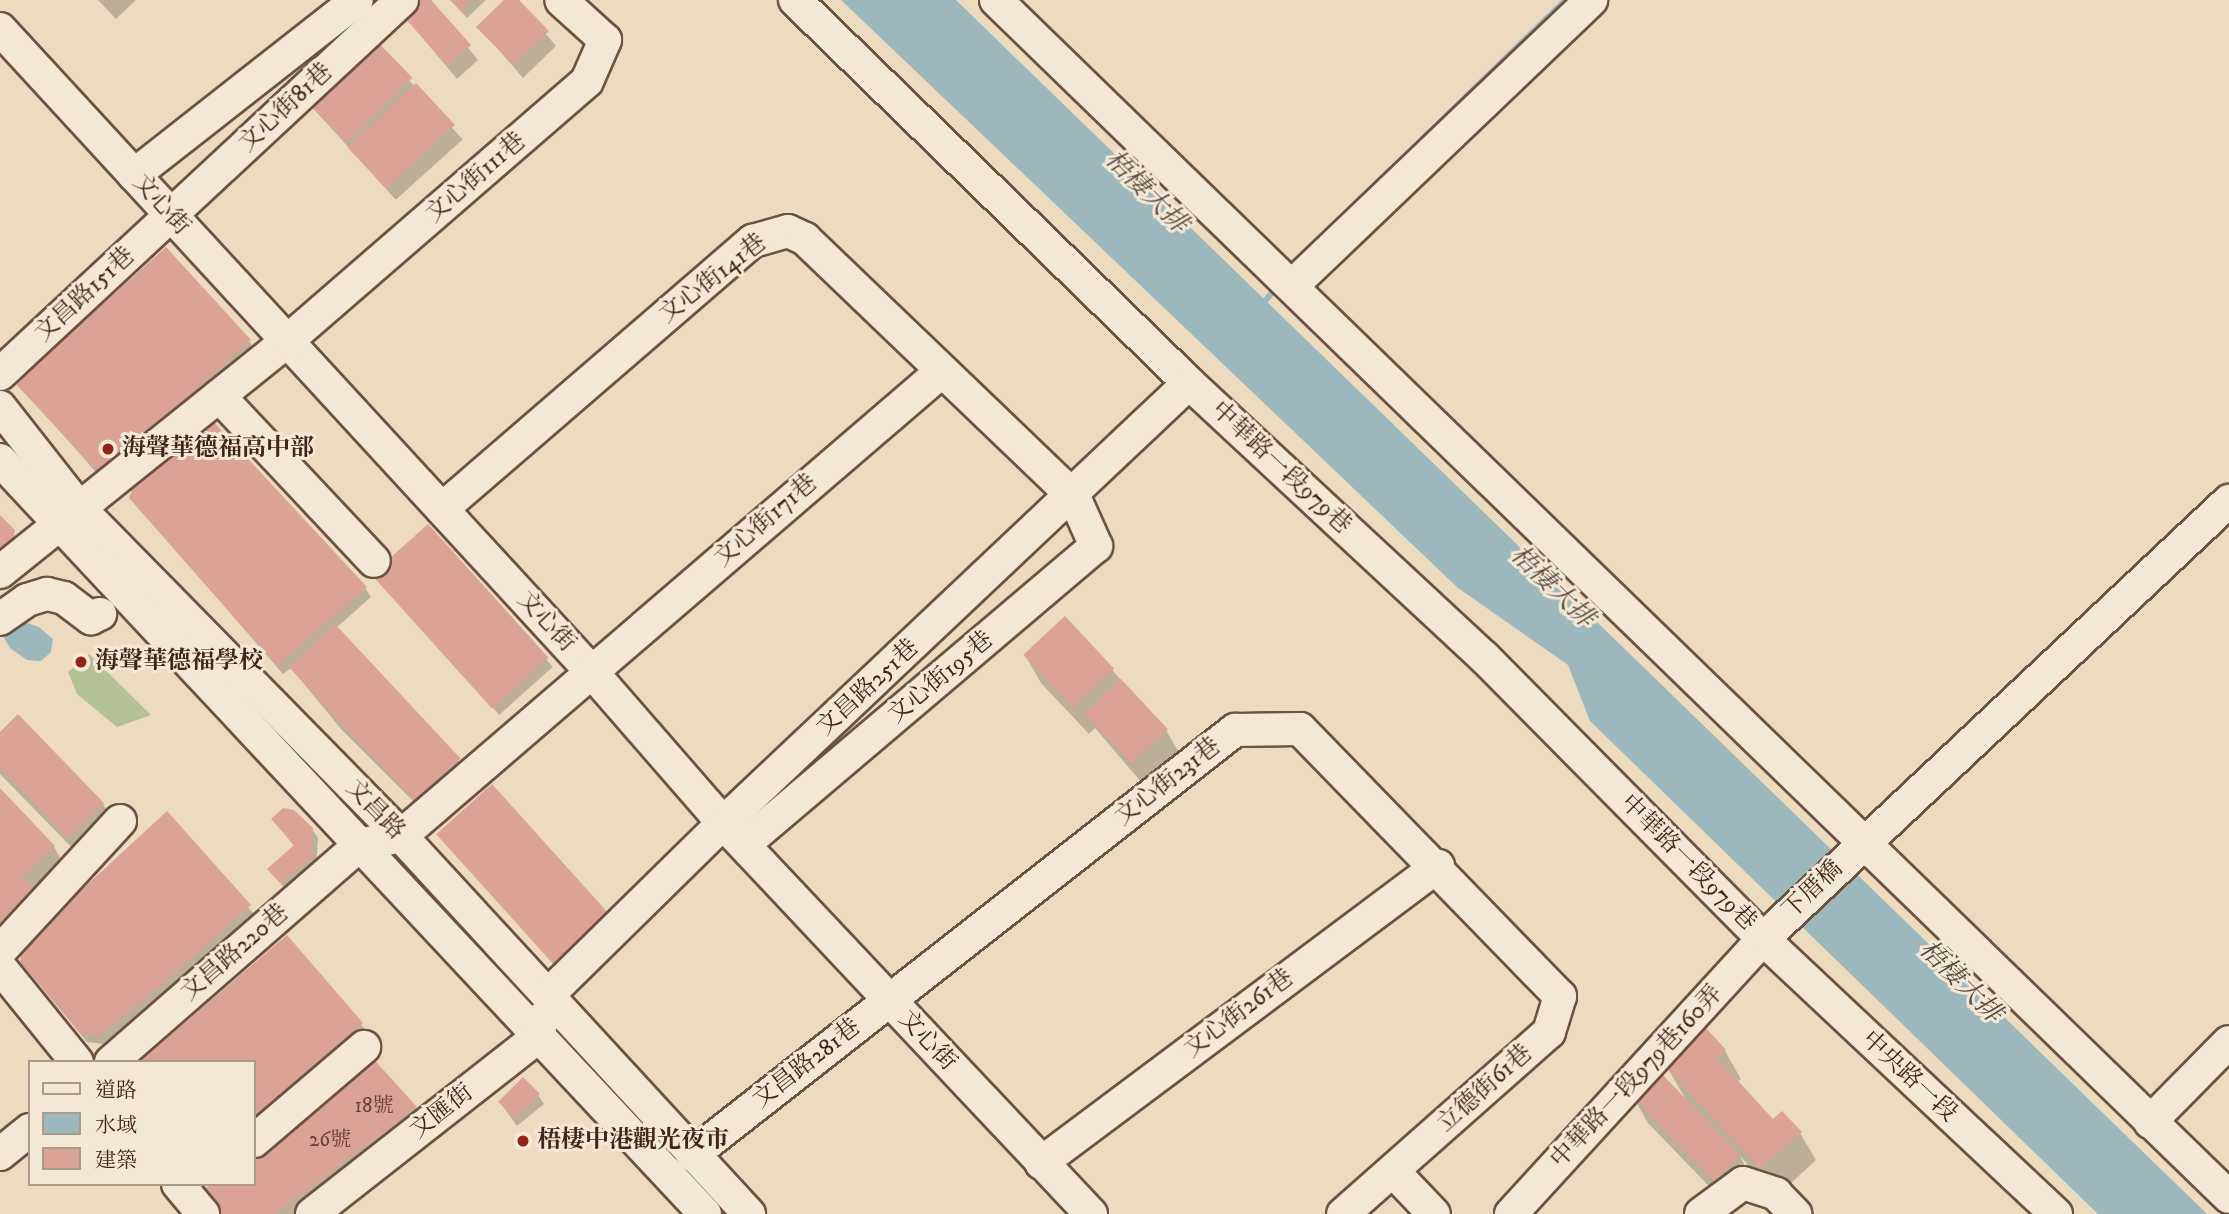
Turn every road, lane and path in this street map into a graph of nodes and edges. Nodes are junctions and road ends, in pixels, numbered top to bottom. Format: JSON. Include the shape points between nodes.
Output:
{"nodes":[{"id":1,"x":357,"y":0,"type":"edge"},
{"id":2,"x":402,"y":0,"type":"edge"},
{"id":3,"x":561,"y":0,"type":"edge"},
{"id":4,"x":795,"y":0,"type":"edge"},
{"id":5,"x":996,"y":0,"type":"edge"},
{"id":6,"x":1591,"y":0,"type":"edge"},
{"id":7,"x":0,"y":29,"type":"edge"},
{"id":8,"x":134,"y":174,"type":"junction"},
{"id":9,"x":170,"y":215,"type":"junction"},
{"id":10,"x":1292,"y":286,"type":"junction"},
{"id":11,"x":286,"y":342,"type":"junction"},
{"id":12,"x":942,"y":371,"type":"junction"},
{"id":13,"x":0,"y":374,"type":"edge"},
{"id":14,"x":1189,"y":383,"type":"junction"},
{"id":15,"x":219,"y":397,"type":"junction"},
{"id":16,"x":0,"y":407,"type":"edge"},
{"id":17,"x":0,"y":460,"type":"edge"},
{"id":18,"x":1073,"y":497,"type":"junction"},
{"id":19,"x":2229,"y":501,"type":"edge"},
{"id":20,"x":442,"y":509,"type":"junction"},
{"id":21,"x":69,"y":517,"type":"junction"},
{"id":22,"x":374,"y":561,"type":"dead end"},
{"id":23,"x":0,"y":572,"type":"edge"},
{"id":24,"x":100,"y":614,"type":"dead end"},
{"id":25,"x":0,"y":618,"type":"edge"},
{"id":26,"x":591,"y":671,"type":"junction"},
{"id":27,"x":120,"y":821,"type":"dead end"},
{"id":28,"x":734,"y":833,"type":"junction"},
{"id":29,"x":401,"y":836,"type":"junction"},
{"id":30,"x":1863,"y":842,"type":"junction"},
{"id":31,"x":360,"y":845,"type":"junction"},
{"id":32,"x":1438,"y":866,"type":"junction"},
{"id":33,"x":1763,"y":939,"type":"junction"},
{"id":34,"x":0,"y":951,"type":"edge"},
{"id":35,"x":0,"y":967,"type":"edge"},
{"id":36,"x":548,"y":995,"type":"junction"},
{"id":37,"x":1560,"y":996,"type":"joint"},
{"id":38,"x":889,"y":1000,"type":"junction"},
{"id":39,"x":538,"y":1037,"type":"junction"},
{"id":40,"x":2229,"y":1042,"type":"edge"},
{"id":41,"x":365,"y":1047,"type":"dead end"},
{"id":42,"x":76,"y":1060,"type":"edge"},
{"id":43,"x":113,"y":1060,"type":"edge"},
{"id":44,"x":2150,"y":1122,"type":"junction"},
{"id":45,"x":28,"y":1132,"type":"edge"},
{"id":46,"x":256,"y":1139,"type":"edge"},
{"id":47,"x":0,"y":1154,"type":"edge"},
{"id":48,"x":692,"y":1155,"type":"junction"},
{"id":49,"x":1041,"y":1163,"type":"junction"},
{"id":50,"x":1393,"y":1171,"type":"junction"},
{"id":51,"x":2229,"y":1197,"type":"edge"},
{"id":52,"x":312,"y":1214,"type":"edge"},
{"id":53,"x":705,"y":1214,"type":"edge"},
{"id":54,"x":749,"y":1214,"type":"edge"},
{"id":55,"x":1091,"y":1214,"type":"edge"},
{"id":56,"x":1343,"y":1214,"type":"edge"},
{"id":57,"x":1434,"y":1214,"type":"edge"},
{"id":58,"x":1511,"y":1214,"type":"edge"},
{"id":59,"x":1701,"y":1214,"type":"edge"},
{"id":60,"x":1795,"y":1214,"type":"edge"},
{"id":61,"x":2056,"y":1214,"type":"edge"}],
"edges":[{"from":1,"to":8,"type":"street"},
{"from":2,"to":9,"type":"street","name":"文心街81巷"},
{"from":3,"to":11,"type":"street","name":"文心街111巷","via":[[605,40],[587,81]]},
{"from":4,"to":14,"type":"street","name":"中華路一段979巷"},
{"from":5,"to":10,"type":"street"},
{"from":6,"to":10,"type":"street"},
{"from":7,"to":8,"type":"street","name":"文心街"},
{"from":8,"to":9,"type":"street","name":"文心街"},
{"from":9,"to":11,"type":"street","name":"文心街"},
{"from":9,"to":13,"type":"street","name":"文昌路151巷"},
{"from":10,"to":30,"type":"street"},
{"from":11,"to":15,"type":"street"},
{"from":11,"to":20,"type":"street","name":"文心街"},
{"from":12,"to":18,"type":"street","name":"文心街141巷"},
{"from":12,"to":20,"type":"street","name":"文心街141巷","via":[[805,239],[788,231],[771,232],[721,267]]},
{"from":12,"to":26,"type":"street","name":"文心街171巷"},
{"from":14,"to":18,"type":"street","name":"文昌路251巷"},
{"from":14,"to":33,"type":"street","name":"中華路一段979巷","via":[[1484,657]]},
{"from":15,"to":21,"type":"street"},
{"from":15,"to":22,"type":"street"},
{"from":16,"to":21,"type":"street","name":"文昌路"},
{"from":17,"to":21,"type":"street","name":"文昌路"},
{"from":18,"to":28,"type":"street","name":"文昌路251巷"},
{"from":18,"to":28,"type":"street","name":"文心街195巷","via":[[1096,547]]},
{"from":19,"to":30,"type":"street","name":"下厝橋"},
{"from":20,"to":26,"type":"street","name":"文心街"},
{"from":21,"to":23,"type":"street"},
{"from":21,"to":29,"type":"street","name":"文昌路"},
{"from":21,"to":31,"type":"street","name":"文昌路"},
{"from":24,"to":25,"type":"street","via":[[91,618],[64,598],[47,594],[27,600]]},
{"from":26,"to":28,"type":"street","name":"文心街"},
{"from":26,"to":29,"type":"street","name":"文心街171巷"},
{"from":27,"to":34,"type":"street"},
{"from":28,"to":36,"type":"street","name":"文昌路251巷"},
{"from":28,"to":38,"type":"street","name":"文心街"},
{"from":29,"to":31,"type":"street"},
{"from":29,"to":36,"type":"street","name":"文昌路"},
{"from":30,"to":33,"type":"street","name":"下厝橋"},
{"from":30,"to":44,"type":"street"},
{"from":31,"to":39,"type":"street","name":"文昌路"},
{"from":31,"to":43,"type":"street","name":"文昌路220巷"},
{"from":32,"to":37,"type":"street","name":"文心街231巷"},
{"from":32,"to":38,"type":"street","name":"文心街231巷","via":[[1300,729],[1235,730]]},
{"from":32,"to":49,"type":"street","name":"文心街261巷"},
{"from":33,"to":58,"type":"street","name":"中華路一段979巷160弄"},
{"from":33,"to":61,"type":"street","name":"中央路一段"},
{"from":35,"to":42,"type":"street"},
{"from":36,"to":39,"type":"street"},
{"from":36,"to":48,"type":"street","name":"文昌路"},
{"from":37,"to":50,"type":"street","name":"立德街61巷","via":[[1549,1032]]},
{"from":38,"to":48,"type":"street","name":"文昌路281巷"},
{"from":38,"to":49,"type":"street","name":"文心街"},
{"from":39,"to":52,"type":"street","name":"文匯街"},
{"from":39,"to":53,"type":"street","name":"文昌路"},
{"from":40,"to":44,"type":"street"},
{"from":41,"to":46,"type":"street"},
{"from":44,"to":51,"type":"street"},
{"from":45,"to":47,"type":"street"},
{"from":48,"to":54,"type":"street","name":"文昌路"},
{"from":49,"to":55,"type":"street","name":"文心街"},
{"from":50,"to":56,"type":"street","name":"立德街61巷"},
{"from":50,"to":57,"type":"street"},
{"from":59,"to":60,"type":"street","via":[[1743,1183],[1776,1194]]}]}
